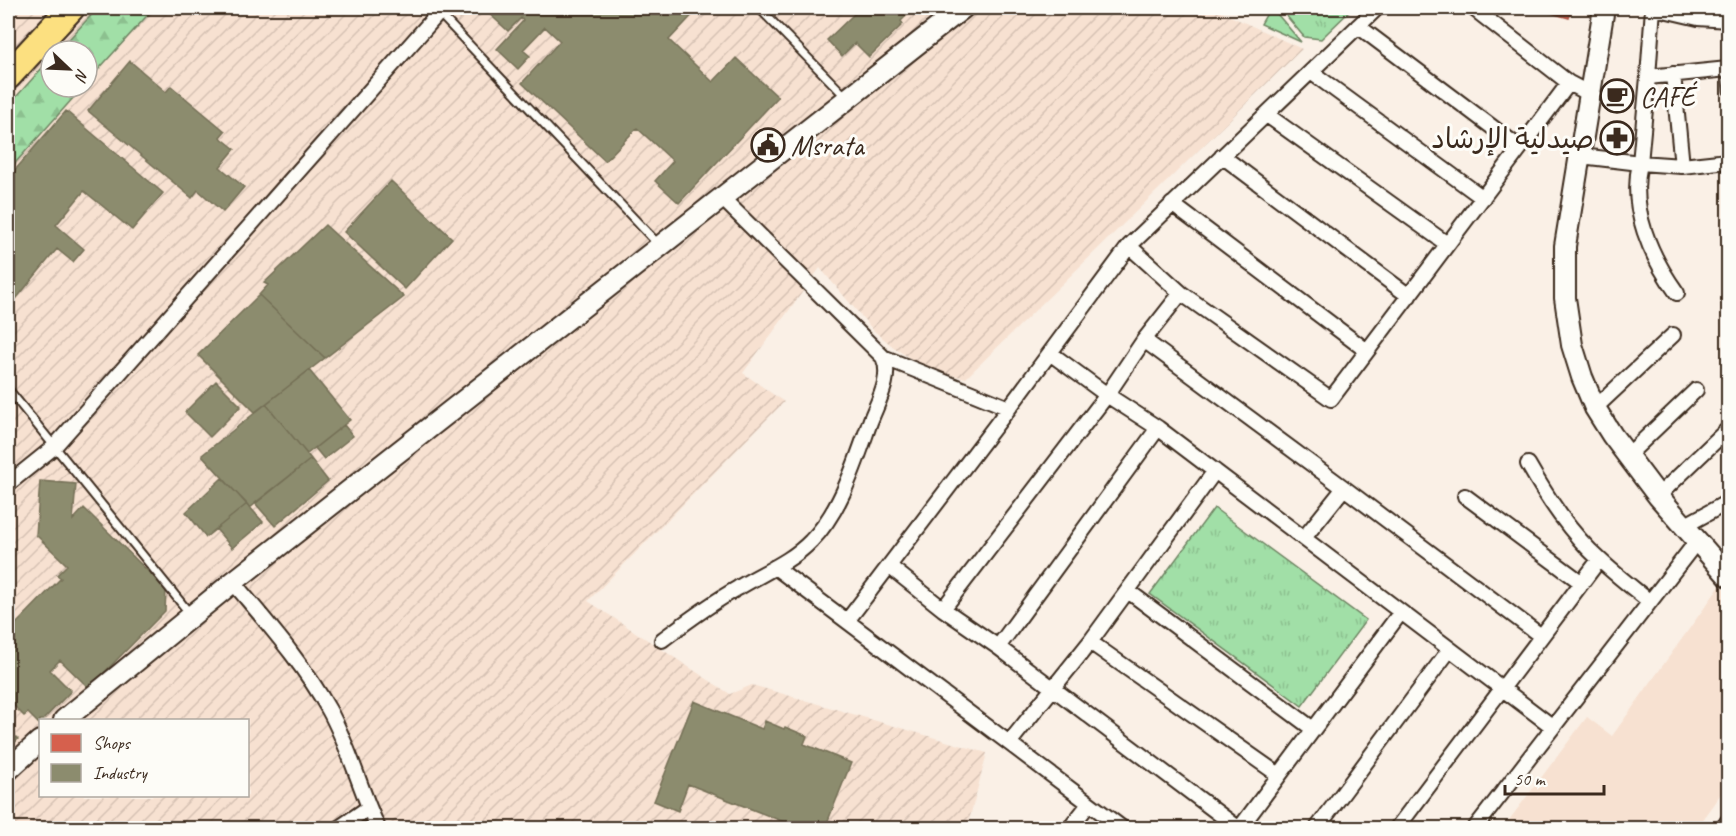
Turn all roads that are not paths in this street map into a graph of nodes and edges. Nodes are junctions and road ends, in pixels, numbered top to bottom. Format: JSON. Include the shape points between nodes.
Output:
{"nodes":[{"id":1,"x":49,"y":8,"type":"edge"},
{"id":2,"x":71,"y":8,"type":"edge"},
{"id":3,"x":759,"y":8,"type":"edge"},
{"id":4,"x":963,"y":8,"type":"edge"},
{"id":5,"x":1377,"y":8,"type":"edge"},
{"id":6,"x":1473,"y":8,"type":"edge"},
{"id":7,"x":1604,"y":8,"type":"edge"},
{"id":8,"x":1654,"y":8,"type":"edge"},
{"id":9,"x":441,"y":10,"type":"edge"},
{"id":10,"x":1728,"y":21,"type":"edge"},
{"id":11,"x":1358,"y":26,"type":"junction"},
{"id":12,"x":8,"y":54,"type":"edge"},
{"id":13,"x":1727,"y":69,"type":"edge"},
{"id":14,"x":1311,"y":72,"type":"junction"},
{"id":15,"x":1673,"y":74,"type":"junction"},
{"id":16,"x":8,"y":76,"type":"edge"},
{"id":17,"x":1648,"y":77,"type":"junction"},
{"id":18,"x":1569,"y":83,"type":"junction"},
{"id":19,"x":1728,"y":91,"type":"edge"},
{"id":20,"x":1590,"y":94,"type":"junction"},
{"id":21,"x":847,"y":98,"type":"junction"},
{"id":22,"x":1267,"y":115,"type":"junction"},
{"id":23,"x":1520,"y":148,"type":"junction"},
{"id":24,"x":1222,"y":156,"type":"junction"},
{"id":25,"x":1581,"y":156,"type":"junction"},
{"id":26,"x":1728,"y":161,"type":"edge"},
{"id":27,"x":1640,"y":163,"type":"junction"},
{"id":28,"x":1682,"y":166,"type":"junction"},
{"id":29,"x":722,"y":198,"type":"junction"},
{"id":30,"x":1483,"y":198,"type":"junction"},
{"id":31,"x":1172,"y":204,"type":"junction"},
{"id":32,"x":1447,"y":244,"type":"junction"},
{"id":33,"x":660,"y":246,"type":"junction"},
{"id":34,"x":1129,"y":246,"type":"junction"},
{"id":35,"x":1181,"y":293,"type":"junction"},
{"id":36,"x":1677,"y":293,"type":"dead end"},
{"id":37,"x":1409,"y":296,"type":"junction"},
{"id":38,"x":1674,"y":335,"type":"dead end"},
{"id":39,"x":1144,"y":340,"type":"junction"},
{"id":40,"x":1367,"y":351,"type":"junction"},
{"id":41,"x":1050,"y":353,"type":"junction"},
{"id":42,"x":883,"y":357,"type":"junction"},
{"id":43,"x":8,"y":389,"type":"edge"},
{"id":44,"x":1696,"y":390,"type":"dead end"},
{"id":45,"x":1107,"y":395,"type":"junction"},
{"id":46,"x":1009,"y":408,"type":"junction"},
{"id":47,"x":1595,"y":408,"type":"junction"},
{"id":48,"x":1158,"y":428,"type":"junction"},
{"id":49,"x":1728,"y":429,"type":"edge"},
{"id":50,"x":54,"y":447,"type":"junction"},
{"id":51,"x":1627,"y":456,"type":"junction"},
{"id":52,"x":1528,"y":464,"type":"dead end"},
{"id":53,"x":1215,"y":471,"type":"junction"},
{"id":54,"x":8,"y":484,"type":"edge"},
{"id":55,"x":1344,"y":488,"type":"junction"},
{"id":56,"x":1465,"y":496,"type":"dead end"},
{"id":57,"x":1658,"y":496,"type":"junction"},
{"id":58,"x":1728,"y":502,"type":"edge"},
{"id":59,"x":1691,"y":533,"type":"junction"},
{"id":60,"x":1304,"y":538,"type":"junction"},
{"id":61,"x":1599,"y":560,"type":"junction"},
{"id":62,"x":890,"y":566,"type":"junction"},
{"id":63,"x":775,"y":567,"type":"junction"},
{"id":64,"x":1728,"y":575,"type":"edge"},
{"id":65,"x":233,"y":582,"type":"junction"},
{"id":66,"x":1581,"y":583,"type":"junction"},
{"id":67,"x":1128,"y":591,"type":"junction"},
{"id":68,"x":1650,"y":602,"type":"junction"},
{"id":69,"x":944,"y":609,"type":"junction"},
{"id":70,"x":1401,"y":612,"type":"junction"},
{"id":71,"x":192,"y":616,"type":"junction"},
{"id":72,"x":847,"y":621,"type":"junction"},
{"id":73,"x":1541,"y":636,"type":"junction"},
{"id":74,"x":662,"y":640,"type":"dead end"},
{"id":75,"x":1090,"y":642,"type":"junction"},
{"id":76,"x":998,"y":647,"type":"junction"},
{"id":77,"x":1450,"y":649,"type":"junction"},
{"id":78,"x":1503,"y":688,"type":"junction"},
{"id":79,"x":1053,"y":689,"type":"junction"},
{"id":80,"x":65,"y":719,"type":"edge"},
{"id":81,"x":1553,"y":727,"type":"junction"},
{"id":82,"x":1313,"y":729,"type":"junction"},
{"id":83,"x":39,"y":742,"type":"edge"},
{"id":84,"x":1009,"y":743,"type":"junction"},
{"id":85,"x":8,"y":770,"type":"edge"},
{"id":86,"x":1279,"y":775,"type":"junction"},
{"id":87,"x":1089,"y":804,"type":"junction"},
{"id":88,"x":368,"y":808,"type":"junction"},
{"id":89,"x":1728,"y":821,"type":"edge"},
{"id":90,"x":339,"y":828,"type":"edge"},
{"id":91,"x":378,"y":828,"type":"edge"},
{"id":92,"x":1070,"y":828,"type":"edge"},
{"id":93,"x":1122,"y":828,"type":"edge"},
{"id":94,"x":1239,"y":828,"type":"edge"},
{"id":95,"x":1317,"y":828,"type":"edge"},
{"id":96,"x":1397,"y":828,"type":"edge"},
{"id":97,"x":1475,"y":828,"type":"edge"},
{"id":98,"x":1723,"y":828,"type":"edge"}],
"edges":[{"from":1,"to":12,"type":"highway"},
{"from":2,"to":16,"type":"highway"},
{"from":3,"to":21,"type":"lane"},
{"from":4,"to":21,"type":"street"},
{"from":5,"to":11,"type":"street"},
{"from":6,"to":18,"type":"street"},
{"from":7,"to":20,"type":"street"},
{"from":8,"to":10,"type":"street"},
{"from":8,"to":17,"type":"street"},
{"from":9,"to":33,"type":"lane"},
{"from":9,"to":50,"type":"street"},
{"from":11,"to":14,"type":"street"},
{"from":11,"to":23,"type":"street"},
{"from":13,"to":15,"type":"street"},
{"from":13,"to":19,"type":"lane"},
{"from":14,"to":22,"type":"street"},
{"from":14,"to":30,"type":"street"},
{"from":15,"to":17,"type":"street"},
{"from":15,"to":28,"type":"street"},
{"from":17,"to":27,"type":"street"},
{"from":18,"to":20,"type":"street"},
{"from":18,"to":23,"type":"street"},
{"from":20,"to":25,"type":"street"},
{"from":21,"to":29,"type":"street"},
{"from":22,"to":24,"type":"street"},
{"from":22,"to":32,"type":"street"},
{"from":23,"to":30,"type":"street"},
{"from":24,"to":31,"type":"street"},
{"from":24,"to":37,"type":"street"},
{"from":25,"to":27,"type":"street"},
{"from":25,"to":47,"type":"street","via":[[1565,246],[1564,298],[1572,345]]},
{"from":26,"to":28,"type":"street"},
{"from":27,"to":28,"type":"street"},
{"from":27,"to":36,"type":"street","via":[[1636,190],[1643,227]]},
{"from":29,"to":33,"type":"street"},
{"from":29,"to":42,"type":"street"},
{"from":30,"to":32,"type":"street"},
{"from":31,"to":34,"type":"street"},
{"from":31,"to":40,"type":"street"},
{"from":32,"to":37,"type":"street"},
{"from":33,"to":65,"type":"street"},
{"from":34,"to":35,"type":"street"},
{"from":34,"to":41,"type":"street"},
{"from":35,"to":39,"type":"street"},
{"from":35,"to":40,"type":"street","via":[[1331,399]]},
{"from":37,"to":40,"type":"street"},
{"from":38,"to":47,"type":"street"},
{"from":39,"to":45,"type":"street"},
{"from":39,"to":55,"type":"street"},
{"from":41,"to":45,"type":"street"},
{"from":41,"to":46,"type":"street"},
{"from":42,"to":46,"type":"street"},
{"from":42,"to":63,"type":"street","via":[[886,372],[880,398],[829,518],[801,551]]},
{"from":43,"to":50,"type":"lane"},
{"from":44,"to":51,"type":"street"},
{"from":45,"to":48,"type":"street"},
{"from":45,"to":69,"type":"street"},
{"from":46,"to":62,"type":"street"},
{"from":47,"to":51,"type":"street"},
{"from":48,"to":53,"type":"street"},
{"from":48,"to":76,"type":"street"},
{"from":49,"to":57,"type":"street"},
{"from":50,"to":54,"type":"street"},
{"from":50,"to":71,"type":"lane"},
{"from":51,"to":57,"type":"street"},
{"from":52,"to":61,"type":"street","via":[[1554,507]]},
{"from":53,"to":60,"type":"street"},
{"from":53,"to":67,"type":"street"},
{"from":55,"to":60,"type":"street"},
{"from":55,"to":73,"type":"street"},
{"from":56,"to":66,"type":"street"},
{"from":57,"to":59,"type":"street"},
{"from":58,"to":59,"type":"street"},
{"from":59,"to":64,"type":"street"},
{"from":59,"to":68,"type":"street"},
{"from":60,"to":70,"type":"street"},
{"from":61,"to":66,"type":"street"},
{"from":61,"to":68,"type":"street"},
{"from":62,"to":69,"type":"street"},
{"from":62,"to":72,"type":"street"},
{"from":63,"to":72,"type":"street"},
{"from":63,"to":74,"type":"street"},
{"from":65,"to":71,"type":"street"},
{"from":65,"to":88,"type":"street","via":[[288,649],[329,709]]},
{"from":66,"to":73,"type":"street"},
{"from":67,"to":75,"type":"street"},
{"from":67,"to":82,"type":"street"},
{"from":68,"to":81,"type":"street"},
{"from":69,"to":76,"type":"street"},
{"from":70,"to":77,"type":"street"},
{"from":70,"to":82,"type":"street"},
{"from":71,"to":80,"type":"street"},
{"from":72,"to":84,"type":"street"},
{"from":73,"to":78,"type":"street"},
{"from":75,"to":79,"type":"street"},
{"from":75,"to":86,"type":"street"},
{"from":76,"to":79,"type":"street"},
{"from":77,"to":78,"type":"street"},
{"from":77,"to":95,"type":"street"},
{"from":78,"to":81,"type":"street"},
{"from":78,"to":96,"type":"street"},
{"from":79,"to":84,"type":"street"},
{"from":79,"to":94,"type":"street"},
{"from":81,"to":97,"type":"street"},
{"from":82,"to":86,"type":"street"},
{"from":83,"to":85,"type":"street"},
{"from":84,"to":87,"type":"street"},
{"from":86,"to":94,"type":"street"},
{"from":87,"to":92,"type":"street"},
{"from":87,"to":93,"type":"street"},
{"from":88,"to":90,"type":"street"},
{"from":88,"to":91,"type":"street"},
{"from":89,"to":98,"type":"street"}]}
